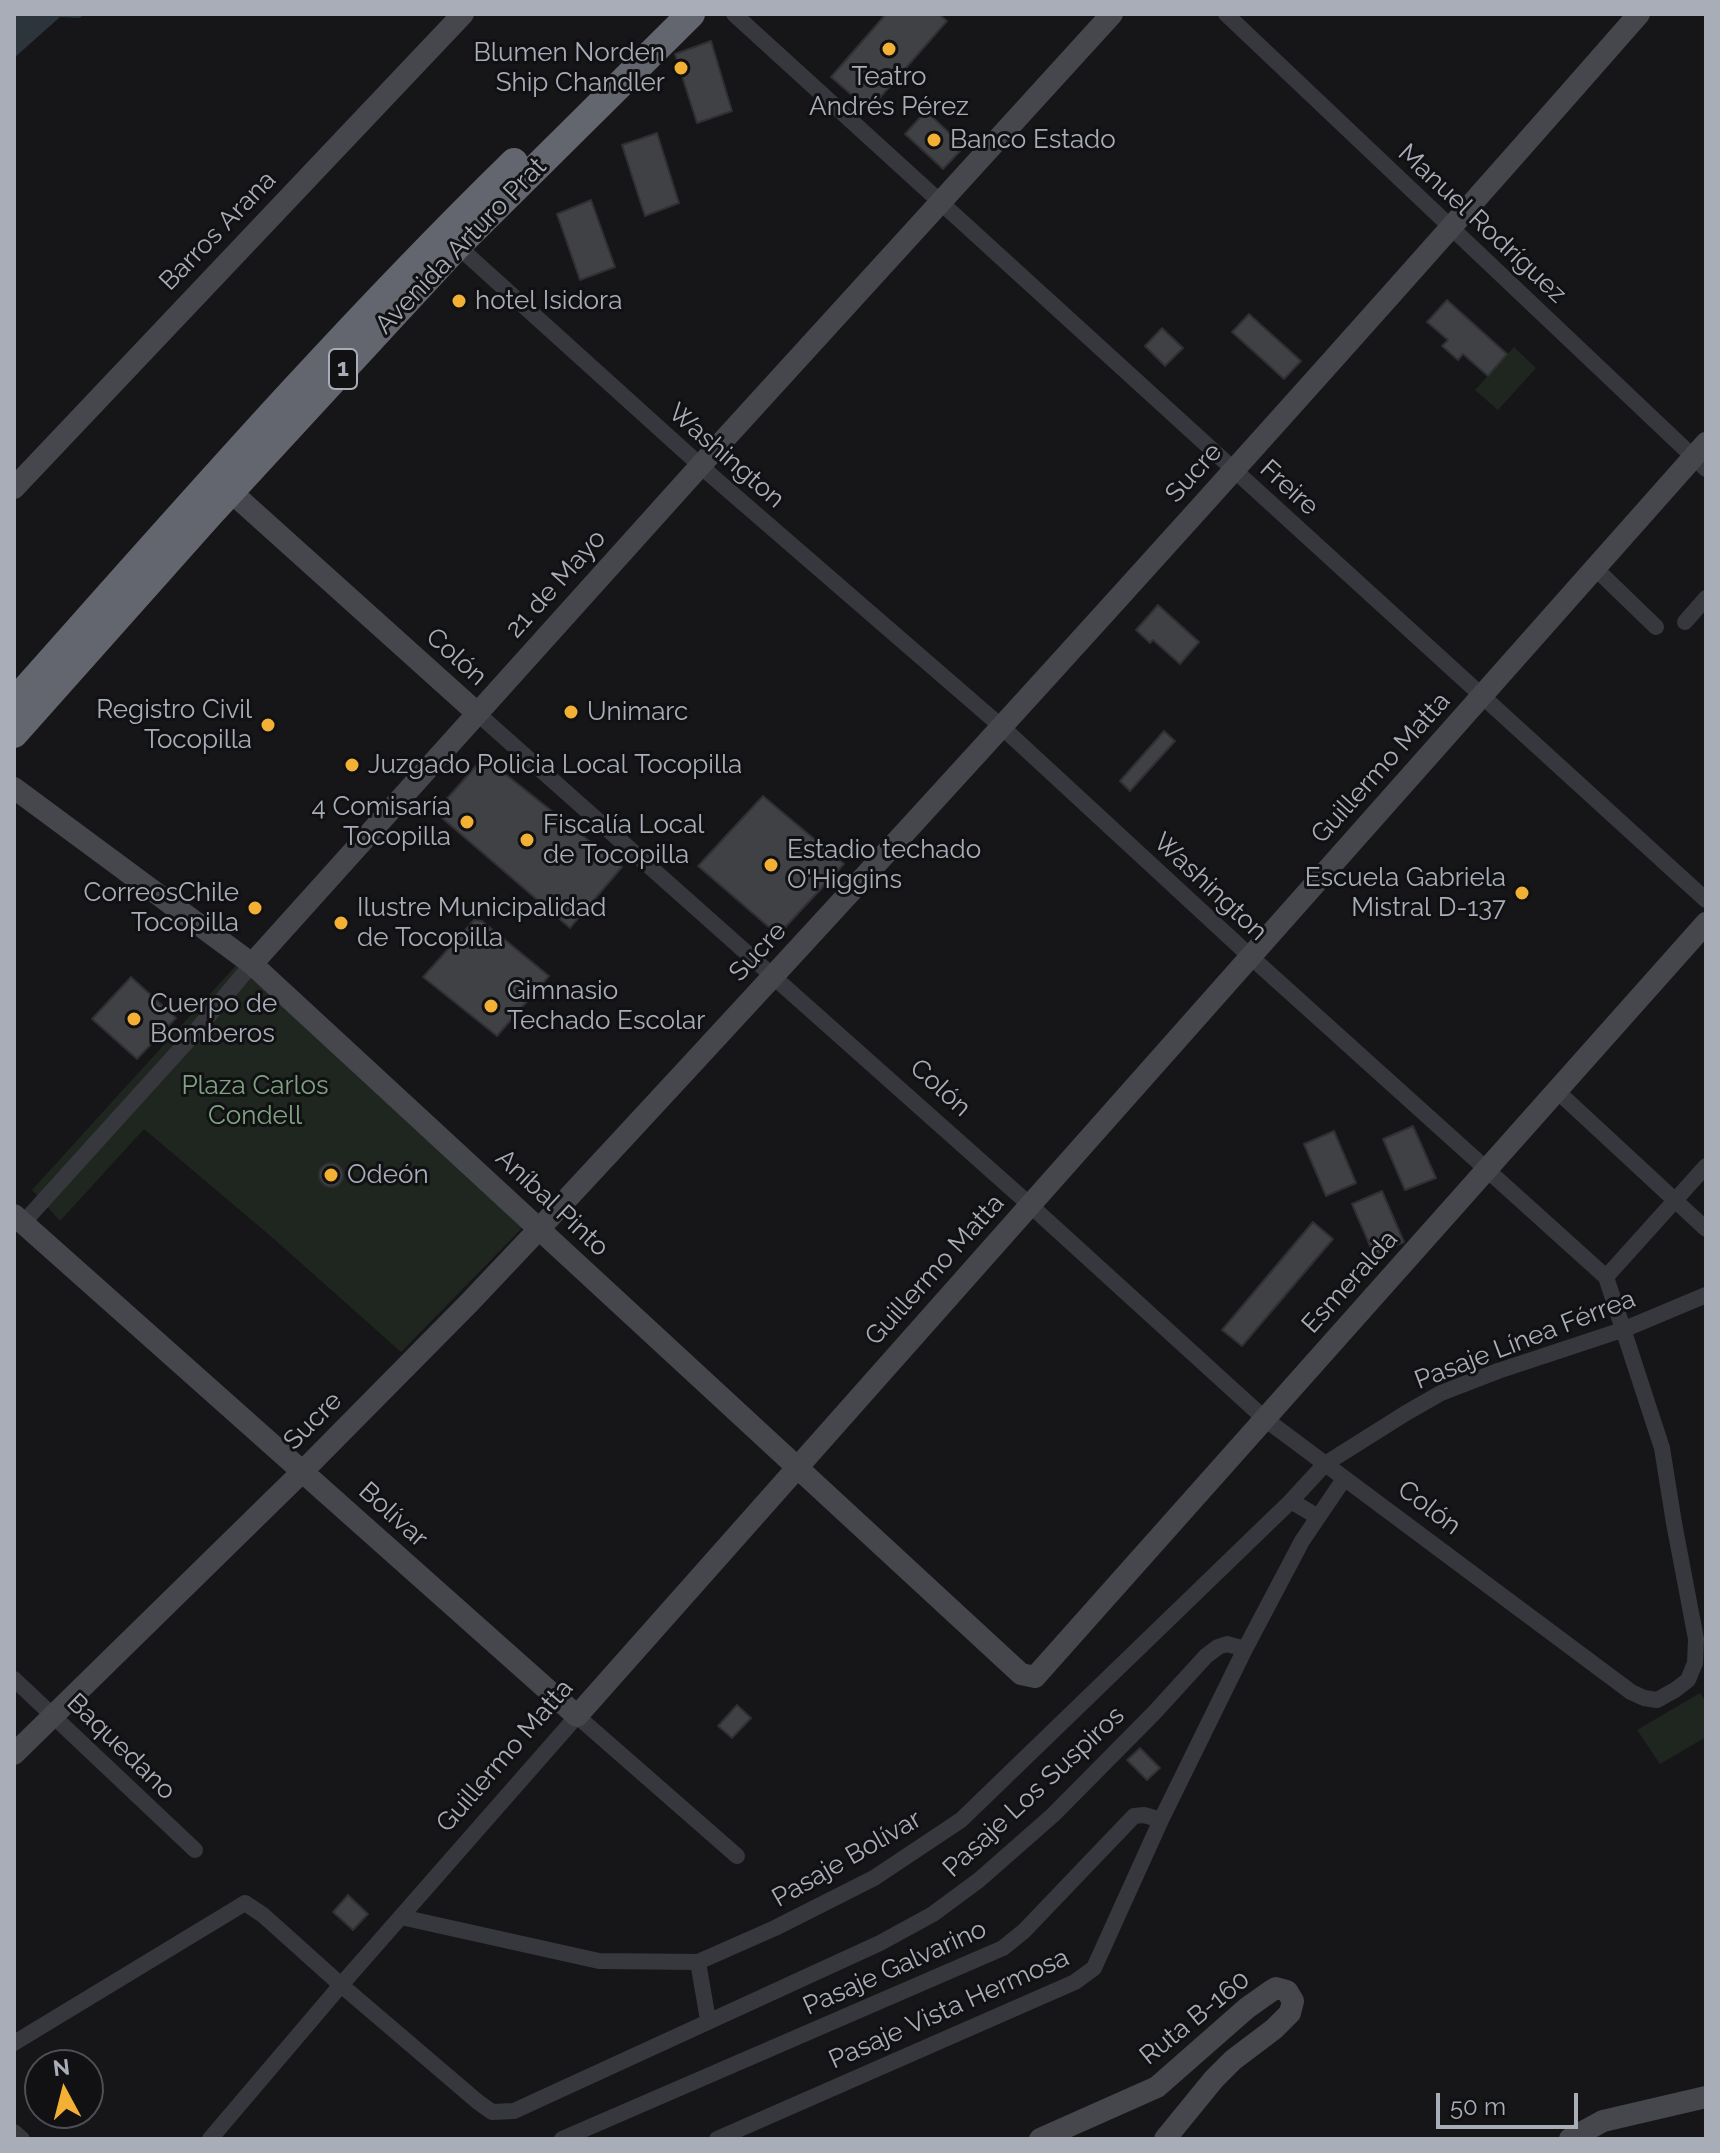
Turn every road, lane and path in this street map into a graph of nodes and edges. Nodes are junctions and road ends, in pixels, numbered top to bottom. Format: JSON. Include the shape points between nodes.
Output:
{"nodes":[{"id":1,"x":463,"y":14,"type":"edge"},
{"id":2,"x":665,"y":14,"type":"edge"},
{"id":3,"x":691,"y":14,"type":"edge"},
{"id":4,"x":734,"y":14,"type":"edge"},
{"id":5,"x":1112,"y":14,"type":"edge"},
{"id":6,"x":1226,"y":14,"type":"edge"},
{"id":7,"x":1639,"y":14,"type":"edge"},
{"id":8,"x":940,"y":201,"type":"junction"},
{"id":9,"x":1452,"y":228,"type":"junction"},
{"id":10,"x":450,"y":239,"type":"junction"},
{"id":11,"x":1702,"y":456,"type":"edge"},
{"id":12,"x":700,"y":466,"type":"junction"},
{"id":13,"x":1235,"y":470,"type":"junction"},
{"id":14,"x":222,"y":484,"type":"junction"},
{"id":15,"x":14,"y":488,"type":"edge"},
{"id":16,"x":1595,"y":568,"type":"junction"},
{"id":17,"x":1706,"y":598,"type":"edge"},
{"id":18,"x":1685,"y":622,"type":"dead end"},
{"id":19,"x":1656,"y":627,"type":"dead end"},
{"id":20,"x":1482,"y":696,"type":"junction"},
{"id":21,"x":14,"y":702,"type":"edge"},
{"id":22,"x":477,"y":713,"type":"junction"},
{"id":23,"x":1003,"y":728,"type":"junction"},
{"id":24,"x":14,"y":734,"type":"edge"},
{"id":25,"x":14,"y":788,"type":"edge"},
{"id":26,"x":1706,"y":900,"type":"edge"},
{"id":27,"x":1706,"y":923,"type":"edge"},
{"id":28,"x":1251,"y":957,"type":"junction"},
{"id":29,"x":252,"y":964,"type":"junction"},
{"id":30,"x":773,"y":977,"type":"junction"},
{"id":31,"x":1557,"y":1091,"type":"junction"},
{"id":32,"x":1706,"y":1166,"type":"edge"},
{"id":33,"x":1488,"y":1168,"type":"junction"},
{"id":34,"x":1675,"y":1200,"type":"junction"},
{"id":35,"x":1030,"y":1205,"type":"junction"},
{"id":36,"x":17,"y":1224,"type":"edge"},
{"id":37,"x":539,"y":1229,"type":"junction"},
{"id":38,"x":1706,"y":1229,"type":"edge"},
{"id":39,"x":1606,"y":1277,"type":"junction"},
{"id":40,"x":1706,"y":1295,"type":"edge"},
{"id":41,"x":1625,"y":1329,"type":"junction"},
{"id":42,"x":1265,"y":1419,"type":"junction"},
{"id":43,"x":1325,"y":1464,"type":"junction"},
{"id":44,"x":798,"y":1466,"type":"junction"},
{"id":45,"x":302,"y":1472,"type":"junction"},
{"id":46,"x":1344,"y":1479,"type":"junction"},
{"id":47,"x":1291,"y":1501,"type":"junction"},
{"id":48,"x":1318,"y":1517,"type":"junction"},
{"id":49,"x":1245,"y":1649,"type":"junction"},
{"id":50,"x":1035,"y":1677,"type":"joint"},
{"id":51,"x":14,"y":1679,"type":"edge"},
{"id":52,"x":1657,"y":1700,"type":"joint"},
{"id":53,"x":53,"y":1715,"type":"junction"},
{"id":54,"x":577,"y":1716,"type":"junction"},
{"id":55,"x":14,"y":1754,"type":"edge"},
{"id":56,"x":1161,"y":1820,"type":"junction"},
{"id":57,"x":195,"y":1850,"type":"dead end"},
{"id":58,"x":737,"y":1856,"type":"dead end"},
{"id":59,"x":401,"y":1917,"type":"junction"},
{"id":60,"x":698,"y":1962,"type":"junction"},
{"id":61,"x":341,"y":1985,"type":"junction"},
{"id":62,"x":708,"y":2020,"type":"junction"},
{"id":63,"x":14,"y":2043,"type":"edge"},
{"id":64,"x":1706,"y":2097,"type":"edge"},
{"id":65,"x":14,"y":2132,"type":"edge"},
{"id":66,"x":22,"y":2139,"type":"edge"},
{"id":67,"x":210,"y":2139,"type":"edge"},
{"id":68,"x":562,"y":2139,"type":"edge"},
{"id":69,"x":717,"y":2139,"type":"edge"},
{"id":70,"x":1040,"y":2139,"type":"edge"},
{"id":71,"x":1165,"y":2139,"type":"edge"},
{"id":72,"x":1570,"y":2139,"type":"edge"}],
"edges":[{"from":1,"to":15,"type":"street","name":"Barros Arana"},
{"from":2,"to":10,"type":"highway","name":"Avenida Arturo Prat","number":"1"},
{"from":3,"to":10,"type":"highway","name":"Avenida Arturo Prat","number":"1"},
{"from":4,"to":8,"type":"street","name":"Freire"},
{"from":5,"to":8,"type":"street","name":"21 de Mayo"},
{"from":6,"to":9,"type":"street","name":"Manuel Rodríguez"},
{"from":7,"to":9,"type":"street","name":"Sucre"},
{"from":8,"to":12,"type":"street","name":"21 de Mayo"},
{"from":8,"to":13,"type":"street","name":"Freire"},
{"from":9,"to":11,"type":"street","name":"Manuel Rodríguez"},
{"from":9,"to":13,"type":"street","name":"Sucre"},
{"from":10,"to":12,"type":"street","name":"Washington"},
{"from":10,"to":14,"type":"highway","name":"Avenida Arturo Prat","number":"1"},
{"from":11,"to":16,"type":"street","name":"Guillermo Matta"},
{"from":12,"to":22,"type":"street","name":"21 de Mayo"},
{"from":12,"to":23,"type":"street","name":"Washington"},
{"from":13,"to":20,"type":"street","name":"Freire"},
{"from":13,"to":23,"type":"street","name":"Sucre"},
{"from":14,"to":21,"type":"highway","name":"Avenida Arturo Prat","number":"1"},
{"from":14,"to":22,"type":"street","name":"Colón"},
{"from":14,"to":24,"type":"highway","name":"Avenida Arturo Prat","number":"1"},
{"from":16,"to":19,"type":"street"},
{"from":16,"to":20,"type":"street","name":"Guillermo Matta"},
{"from":17,"to":18,"type":"street"},
{"from":20,"to":26,"type":"street","name":"Freire"},
{"from":20,"to":28,"type":"street","name":"Guillermo Matta"},
{"from":22,"to":29,"type":"street","name":"21 de Mayo"},
{"from":22,"to":30,"type":"street","name":"Colón"},
{"from":23,"to":28,"type":"street","name":"Washington"},
{"from":23,"to":30,"type":"street","name":"Sucre"},
{"from":25,"to":29,"type":"street","name":"Aníbal Pinto"},
{"from":27,"to":31,"type":"street","name":"Esmeralda"},
{"from":28,"to":33,"type":"street","name":"Washington"},
{"from":28,"to":35,"type":"street","name":"Guillermo Matta"},
{"from":29,"to":36,"type":"street","name":"21 de Mayo"},
{"from":29,"to":37,"type":"street","name":"Aníbal Pinto"},
{"from":30,"to":35,"type":"street","name":"Colón"},
{"from":30,"to":37,"type":"street","name":"Sucre"},
{"from":31,"to":33,"type":"street","name":"Esmeralda"},
{"from":31,"to":34,"type":"street"},
{"from":32,"to":34,"type":"street"},
{"from":33,"to":39,"type":"street","name":"Washington"},
{"from":33,"to":42,"type":"street","name":"Esmeralda"},
{"from":34,"to":38,"type":"street"},
{"from":34,"to":39,"type":"street"},
{"from":35,"to":42,"type":"street","name":"Colón"},
{"from":35,"to":44,"type":"street","name":"Guillermo Matta"},
{"from":36,"to":45,"type":"street","name":"Bolívar"},
{"from":37,"to":44,"type":"street","name":"Aníbal Pinto"},
{"from":37,"to":45,"type":"street","name":"Sucre"},
{"from":39,"to":41,"type":"street","name":"Washington"},
{"from":40,"to":41,"type":"street","name":"Pasaje Línea Férrea"},
{"from":41,"to":43,"type":"street","name":"Pasaje Línea Férrea","via":[[1441,1393]]},
{"from":41,"to":52,"type":"street","name":"Washington","via":[[1662,1448],[1696,1639],[1688,1680]]},
{"from":42,"to":43,"type":"street","name":"Colón"},
{"from":42,"to":50,"type":"street","name":"Esmeralda"},
{"from":43,"to":46,"type":"street","name":"Colón"},
{"from":43,"to":47,"type":"street","name":"Pasaje Bolívar"},
{"from":44,"to":50,"type":"street","name":"Aníbal Pinto","via":[[1021,1674]]},
{"from":44,"to":54,"type":"street","name":"Guillermo Matta"},
{"from":45,"to":53,"type":"street","name":"Sucre"},
{"from":45,"to":54,"type":"street","name":"Bolívar"},
{"from":46,"to":48,"type":"street"},
{"from":46,"to":52,"type":"street","name":"Colón","via":[[1631,1692]]},
{"from":47,"to":48,"type":"street"},
{"from":47,"to":60,"type":"street","name":"Pasaje Bolívar","via":[[961,1820],[874,1878]]},
{"from":48,"to":49,"type":"street"},
{"from":49,"to":56,"type":"street"},
{"from":49,"to":62,"type":"street","name":"Pasaje Los Suspiros","via":[[1227,1644],[1206,1656],[1053,1815],[933,1914]]},
{"from":51,"to":53,"type":"street","name":"Baquedano"},
{"from":53,"to":55,"type":"street","name":"Sucre"},
{"from":53,"to":57,"type":"street","name":"Baquedano"},
{"from":54,"to":58,"type":"street","name":"Bolívar"},
{"from":54,"to":59,"type":"street","name":"Guillermo Matta"},
{"from":56,"to":68,"type":"street","name":"Pasaje Galvarino","via":[[1134,1816],[1003,1948]]},
{"from":56,"to":69,"type":"street","name":"Pasaje Vista Hermosa","via":[[1094,1968],[1075,1982]]},
{"from":59,"to":60,"type":"street","name":"Pasaje Bolívar","via":[[599,1961]]},
{"from":59,"to":61,"type":"street","name":"Guillermo Matta"},
{"from":60,"to":62,"type":"street"},
{"from":61,"to":62,"type":"street","name":"Pasaje Los Suspiros","via":[[492,2112],[514,2111]]},
{"from":61,"to":63,"type":"street","via":[[245,1903]]},
{"from":61,"to":67,"type":"street","name":"Guillermo Matta"},
{"from":64,"to":72,"type":"street","via":[[1603,2121]]},
{"from":65,"to":66,"type":"street"},
{"from":70,"to":71,"type":"street","name":"Ruta B-160","via":[[1157,2087],[1259,2000],[1276,1988],[1287,1991],[1293,2001],[1290,2013],[1214,2079]]}]}
